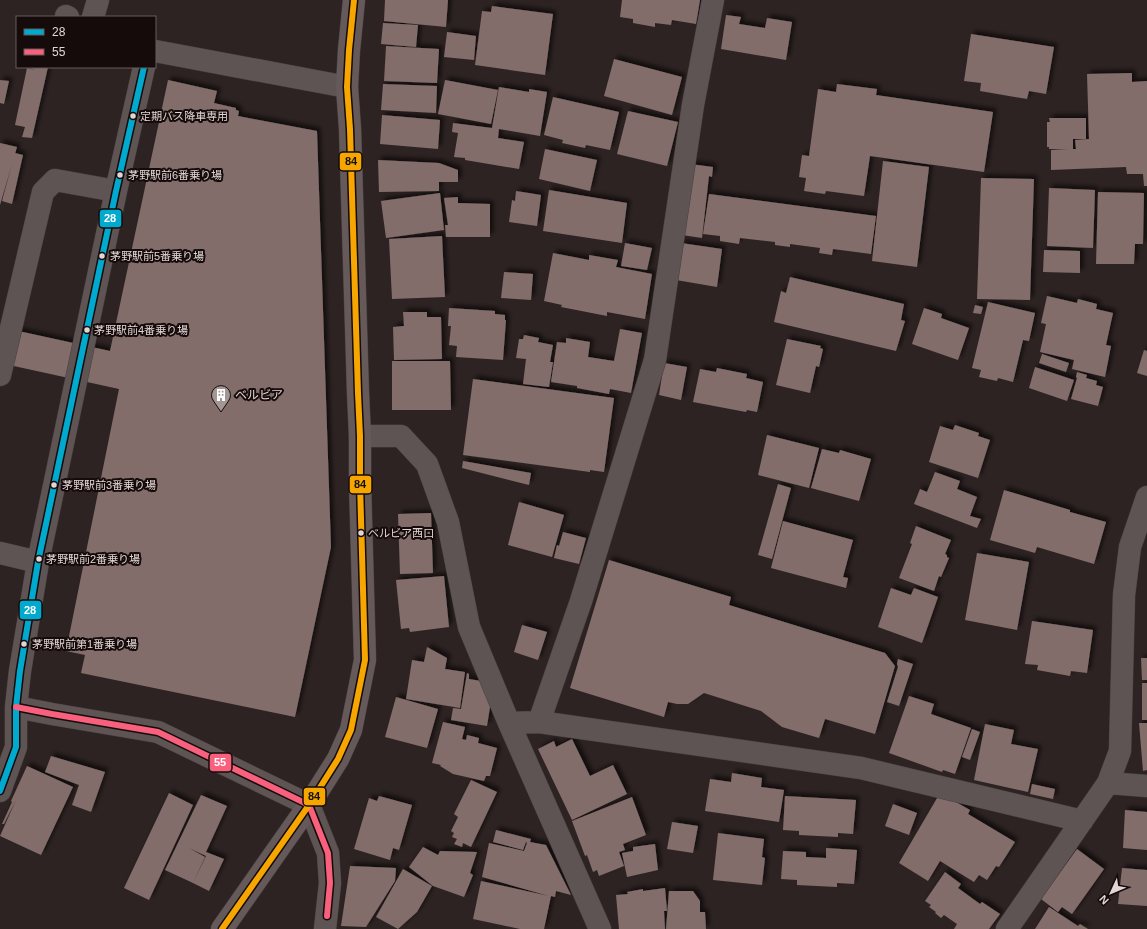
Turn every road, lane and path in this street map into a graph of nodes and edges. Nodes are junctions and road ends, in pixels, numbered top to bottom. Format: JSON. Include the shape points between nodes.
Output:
{"nodes":[{"id":1,"x":98,"y":0,"type":"edge"},
{"id":2,"x":354,"y":0,"type":"edge"},
{"id":3,"x":713,"y":0,"type":"edge"},
{"id":4,"x":93,"y":16,"type":"edge"},
{"id":5,"x":156,"y":51,"type":"edge"},
{"id":6,"x":144,"y":68,"type":"edge"},
{"id":7,"x":347,"y":87,"type":"junction"},
{"id":8,"x":116,"y":191,"type":"junction"},
{"id":9,"x":0,"y":375,"type":"edge"},
{"id":10,"x":360,"y":436,"type":"junction"},
{"id":11,"x":1147,"y":497,"type":"edge"},
{"id":12,"x":0,"y":553,"type":"edge"},
{"id":13,"x":38,"y":562,"type":"junction"},
{"id":14,"x":16,"y":707,"type":"junction"},
{"id":15,"x":539,"y":722,"type":"junction"},
{"id":16,"x":509,"y":723,"type":"junction"},
{"id":17,"x":1108,"y":784,"type":"junction"},
{"id":18,"x":1147,"y":786,"type":"edge"},
{"id":19,"x":0,"y":791,"type":"edge"},
{"id":20,"x":309,"y":805,"type":"junction"},
{"id":21,"x":1082,"y":821,"type":"junction"},
{"id":22,"x":222,"y":929,"type":"edge"},
{"id":23,"x":326,"y":929,"type":"edge"},
{"id":24,"x":600,"y":929,"type":"edge"},
{"id":25,"x":1007,"y":929,"type":"edge"}],
"edges":[{"from":1,"to":4,"type":"street"},
{"from":2,"to":7,"type":"main road"},
{"from":3,"to":15,"type":"street","via":[[693,105],[655,360],[581,601]]},
{"from":5,"to":7,"type":"street"},
{"from":6,"to":8,"type":"street"},
{"from":7,"to":10,"type":"main road"},
{"from":8,"to":9,"type":"street","via":[[55,180],[43,192]]},
{"from":8,"to":13,"type":"street"},
{"from":10,"to":16,"type":"street","via":[[401,436],[427,464],[448,522],[470,627]]},
{"from":10,"to":20,"type":"main road","via":[[365,660],[351,730],[338,759]]},
{"from":11,"to":17,"type":"street","via":[[1130,547],[1124,595],[1120,751]]},
{"from":12,"to":13,"type":"street"},
{"from":13,"to":14,"type":"street"},
{"from":14,"to":19,"type":"street","via":[[16,747]]},
{"from":14,"to":20,"type":"street","via":[[158,732]]},
{"from":15,"to":16,"type":"street"},
{"from":15,"to":21,"type":"street","via":[[862,768]]},
{"from":16,"to":24,"type":"street"},
{"from":17,"to":18,"type":"street"},
{"from":17,"to":21,"type":"street"},
{"from":20,"to":22,"type":"main road"},
{"from":20,"to":23,"type":"street","via":[[328,853],[330,883]]},
{"from":21,"to":25,"type":"street"}]}
